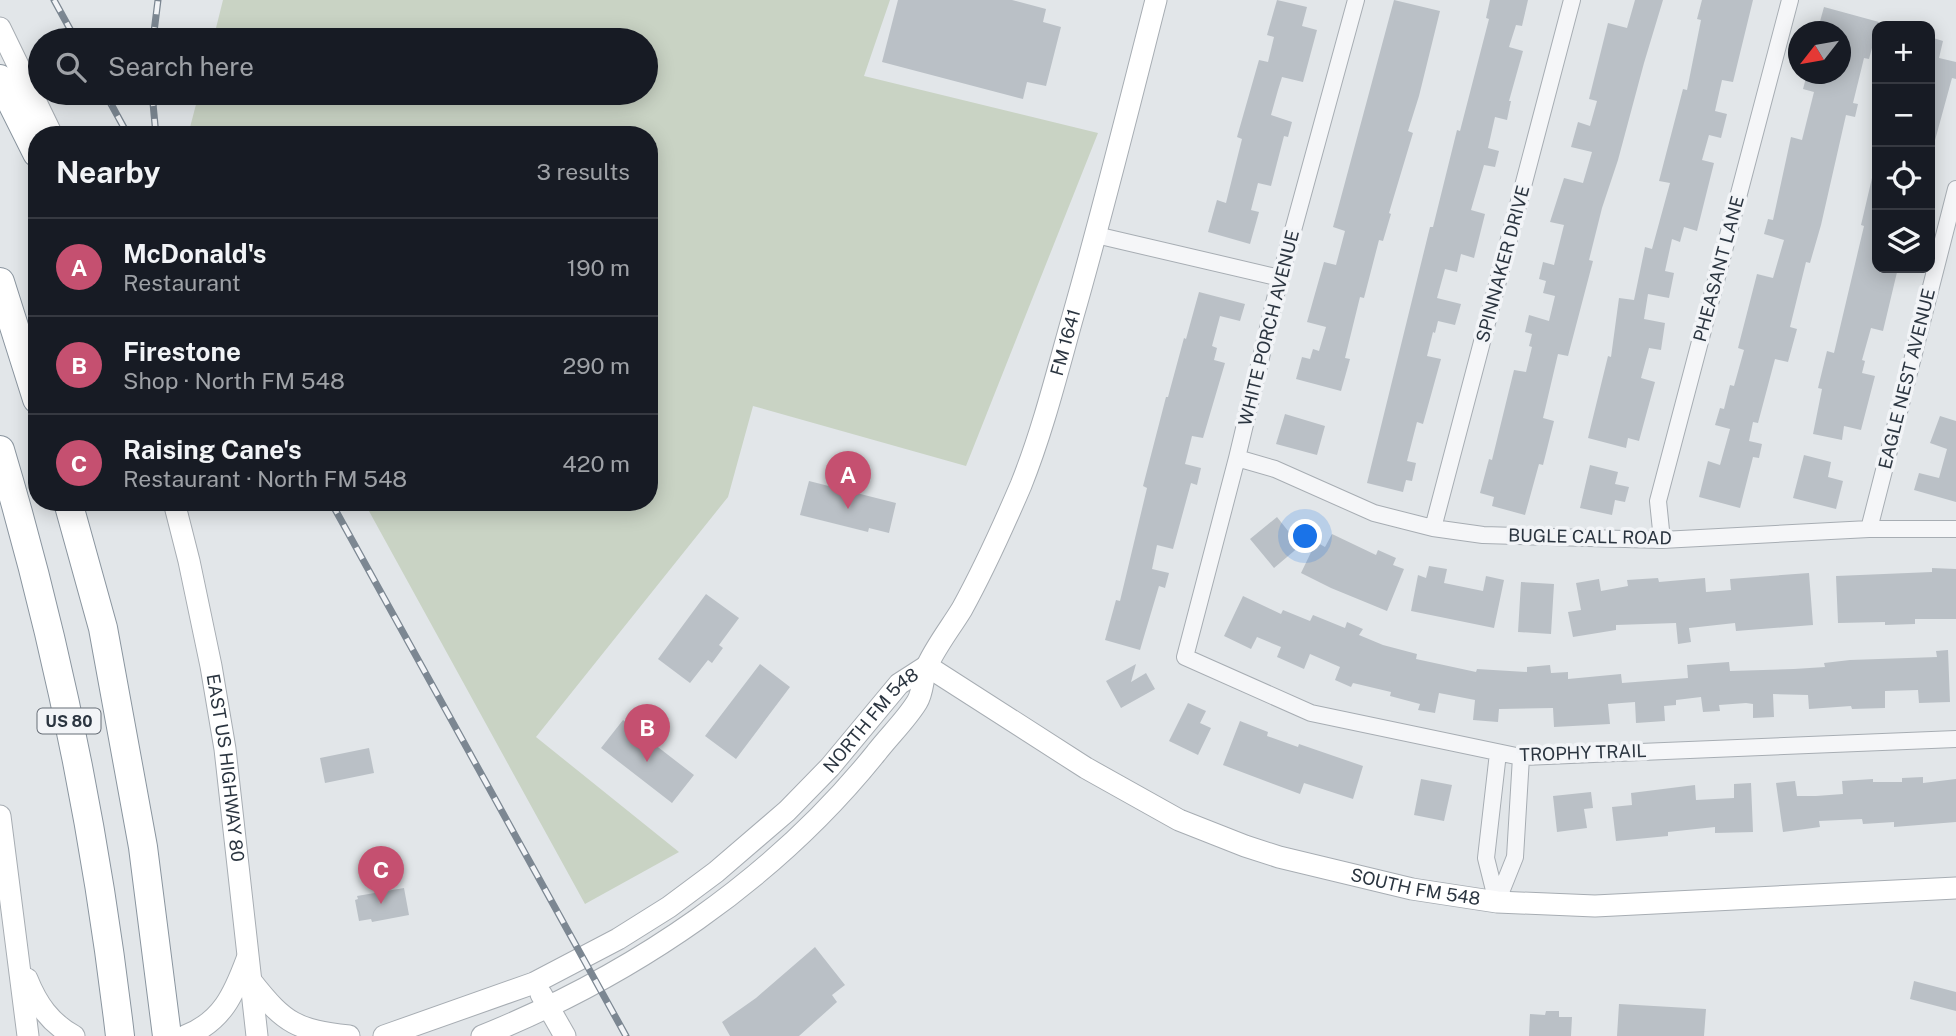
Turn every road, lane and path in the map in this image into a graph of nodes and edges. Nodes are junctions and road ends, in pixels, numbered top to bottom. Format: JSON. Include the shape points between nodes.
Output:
{"nodes":[{"id":1,"x":1156,"y":0,"type":"edge"},
{"id":2,"x":1356,"y":0,"type":"edge"},
{"id":3,"x":1572,"y":0,"type":"edge"},
{"id":4,"x":1790,"y":0,"type":"edge"},
{"id":5,"x":0,"y":28,"type":"edge"},
{"id":6,"x":0,"y":79,"type":"edge"},
{"id":7,"x":28,"y":87,"type":"edge"},
{"id":8,"x":37,"y":105,"type":"edge"},
{"id":9,"x":47,"y":126,"type":"edge"},
{"id":10,"x":28,"y":135,"type":"edge"},
{"id":11,"x":1956,"y":189,"type":"edge"},
{"id":12,"x":1096,"y":235,"type":"junction"},
{"id":13,"x":1280,"y":278,"type":"junction"},
{"id":14,"x":0,"y":282,"type":"edge"},
{"id":15,"x":28,"y":371,"type":"edge"},
{"id":16,"x":0,"y":450,"type":"edge"},
{"id":17,"x":1237,"y":458,"type":"junction"},
{"id":18,"x":70,"y":511,"type":"edge"},
{"id":19,"x":176,"y":511,"type":"edge"},
{"id":20,"x":1433,"y":528,"type":"junction"},
{"id":21,"x":1868,"y":529,"type":"junction"},
{"id":22,"x":1956,"y":530,"type":"edge"},
{"id":23,"x":1662,"y":540,"type":"junction"},
{"id":24,"x":1185,"y":657,"type":"joint"},
{"id":25,"x":927,"y":666,"type":"junction"},
{"id":26,"x":1956,"y":738,"type":"edge"},
{"id":27,"x":1498,"y":753,"type":"junction"},
{"id":28,"x":1521,"y":757,"type":"junction"},
{"id":29,"x":0,"y":816,"type":"edge"},
{"id":30,"x":1956,"y":888,"type":"edge"},
{"id":31,"x":1497,"y":902,"type":"junction"},
{"id":32,"x":248,"y":956,"type":"junction"},
{"id":33,"x":19,"y":961,"type":"junction"},
{"id":34,"x":251,"y":980,"type":"junction"},
{"id":35,"x":534,"y":983,"type":"junction"},
{"id":36,"x":24,"y":1000,"type":"junction"},
{"id":37,"x":548,"y":1006,"type":"junction"},
{"id":38,"x":16,"y":1036,"type":"edge"},
{"id":39,"x":28,"y":1036,"type":"edge"},
{"id":40,"x":74,"y":1036,"type":"edge"},
{"id":41,"x":120,"y":1036,"type":"edge"},
{"id":42,"x":167,"y":1036,"type":"edge"},
{"id":43,"x":185,"y":1036,"type":"edge"},
{"id":44,"x":257,"y":1036,"type":"edge"},
{"id":45,"x":349,"y":1036,"type":"edge"},
{"id":46,"x":384,"y":1036,"type":"edge"},
{"id":47,"x":482,"y":1036,"type":"edge"},
{"id":48,"x":565,"y":1036,"type":"edge"}],
"edges":[{"from":1,"to":12,"type":"main road","name":"FM 1641","number":"FM 1641"},
{"from":2,"to":13,"type":"street","name":"WHITE PORCH AVENUE"},
{"from":3,"to":20,"type":"street","name":"SPINNAKER DRIVE"},
{"from":4,"to":23,"type":"street","name":"PHEASANT LANE","via":[[1658,501]]},
{"from":5,"to":7,"type":"main road"},
{"from":6,"to":10,"type":"highway"},
{"from":8,"to":9,"type":"main road"},
{"from":11,"to":21,"type":"street","name":"EAGLE NEST AVENUE"},
{"from":12,"to":13,"type":"street"},
{"from":12,"to":25,"type":"main road","name":"FM 1641","number":"FM 1641","via":[[1022,482],[970,593]]},
{"from":13,"to":17,"type":"street","name":"WHITE PORCH AVENUE"},
{"from":14,"to":15,"type":"highway"},
{"from":16,"to":41,"type":"highway","number":"US 80","via":[[76,750]]},
{"from":17,"to":20,"type":"street","name":"BUGLE CALL ROAD","via":[[1275,469],[1374,513]]},
{"from":17,"to":24,"type":"street","name":"WHITE PORCH AVENUE"},
{"from":18,"to":42,"type":"highway","number":"US 80","via":[[103,628],[143,847]]},
{"from":19,"to":32,"type":"main road","name":"EAST US HIGHWAY 80","via":[[225,750]]},
{"from":20,"to":23,"type":"street","name":"BUGLE CALL ROAD","via":[[1483,535]]},
{"from":21,"to":22,"type":"street","name":"BUGLE CALL ROAD"},
{"from":21,"to":23,"type":"street","name":"BUGLE CALL ROAD"},
{"from":24,"to":27,"type":"street","name":"TROPHY TRAIL","via":[[1311,713]]},
{"from":25,"to":31,"type":"main road","name":"SOUTH FM 548","via":[[1120,788],[1201,829],[1315,866]]},
{"from":25,"to":35,"type":"main road","name":"NORTH FM 548","via":[[899,684],[806,792],[716,872],[648,921]]},
{"from":25,"to":37,"type":"main road","name":"NORTH FM 548","via":[[919,700],[866,766],[795,840],[682,931]]},
{"from":26,"to":28,"type":"street","name":"TROPHY TRAIL"},
{"from":27,"to":28,"type":"street","name":"TROPHY TRAIL"},
{"from":27,"to":31,"type":"street","via":[[1486,858]]},
{"from":28,"to":31,"type":"street","via":[[1515,857]]},
{"from":29,"to":33,"type":"main road"},
{"from":30,"to":31,"type":"main road","name":"SOUTH FM 548","via":[[1595,906]]},
{"from":32,"to":34,"type":"main road","name":"EAST US HIGHWAY 80"},
{"from":32,"to":43,"type":"main road","via":[[230,1001],[213,1020]]},
{"from":33,"to":36,"type":"main road"},
{"from":33,"to":40,"type":"main road","via":[[40,1006]]},
{"from":34,"to":44,"type":"main road","name":"EAST US HIGHWAY 80"},
{"from":34,"to":45,"type":"main road","via":[[272,1008],[296,1026]]},
{"from":35,"to":37,"type":"main road"},
{"from":35,"to":46,"type":"main road","name":"NORTH FM 548"},
{"from":36,"to":38,"type":"main road"},
{"from":36,"to":39,"type":"main road"},
{"from":37,"to":47,"type":"main road","name":"NORTH FM 548"},
{"from":37,"to":48,"type":"main road"}]}
